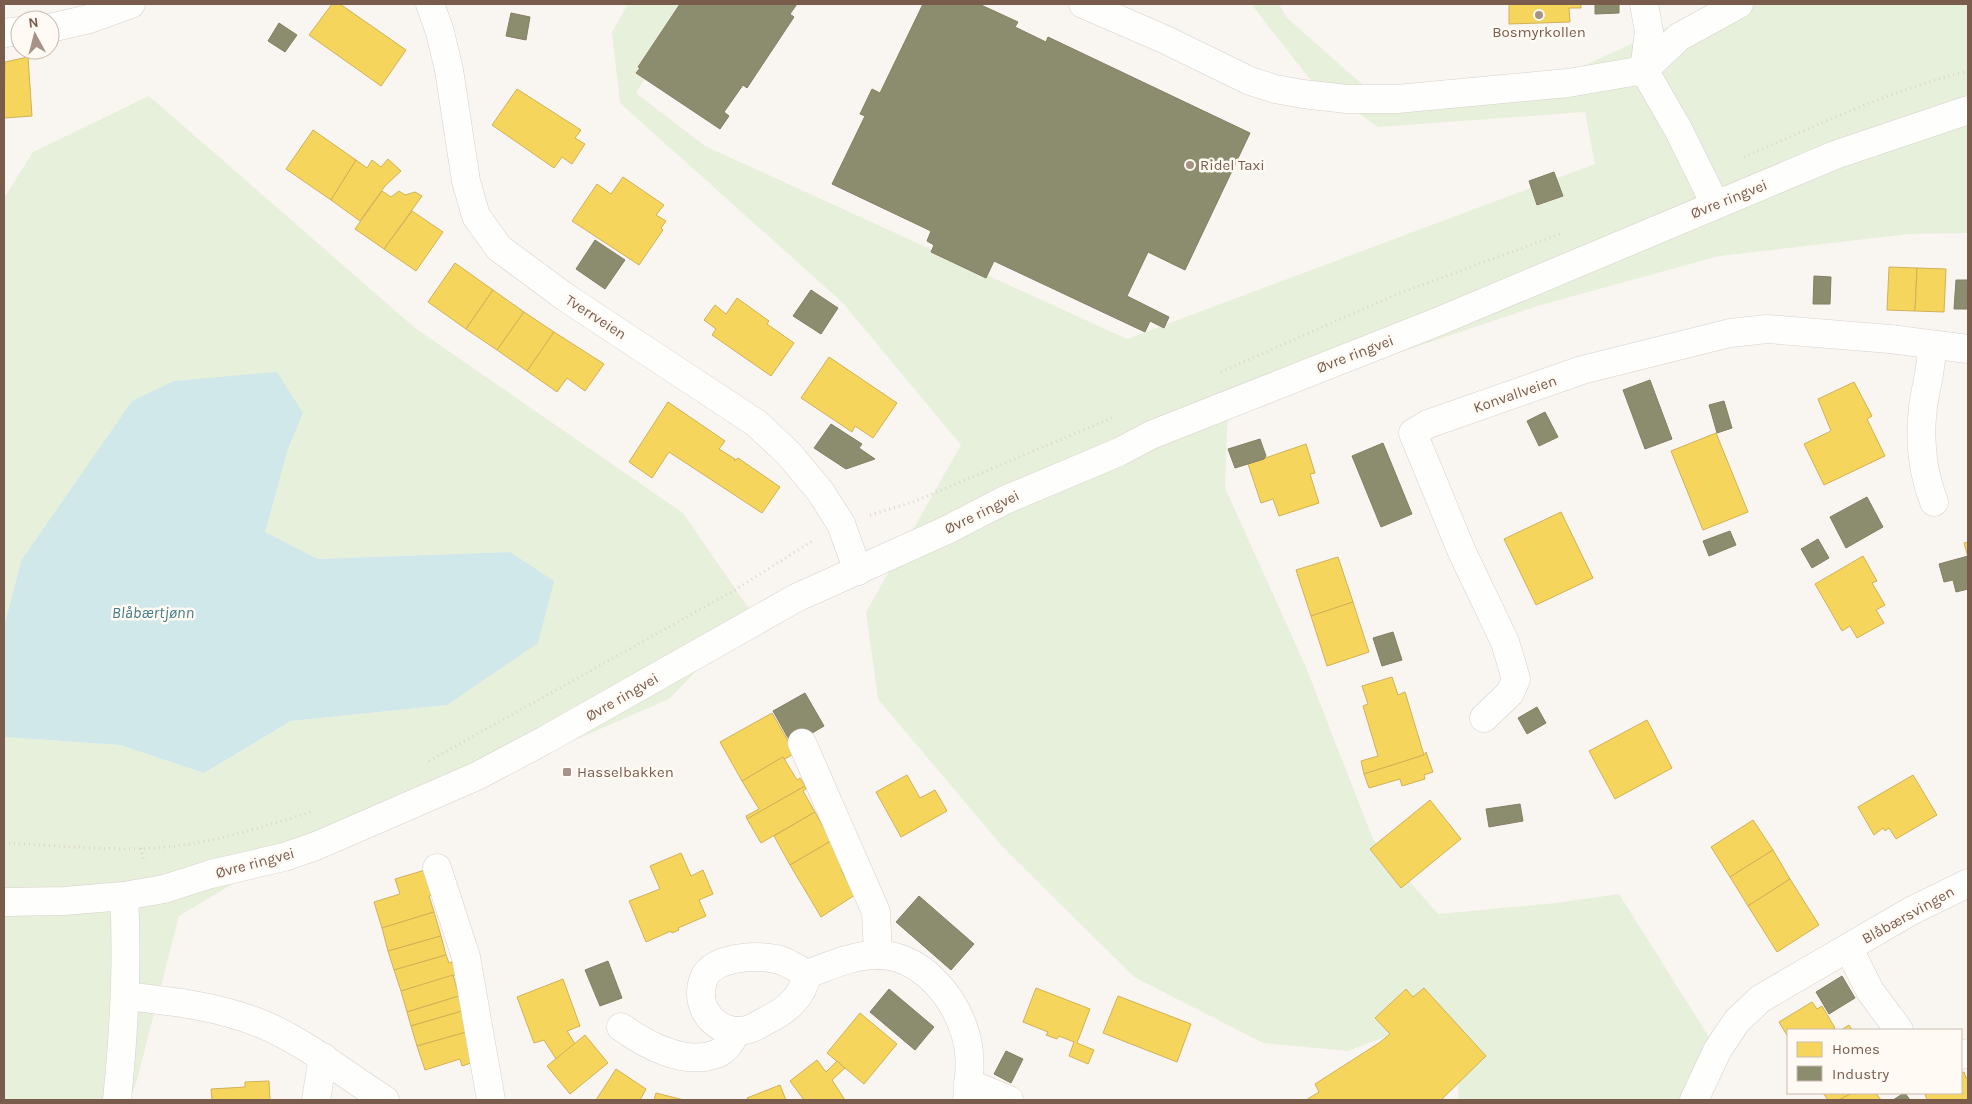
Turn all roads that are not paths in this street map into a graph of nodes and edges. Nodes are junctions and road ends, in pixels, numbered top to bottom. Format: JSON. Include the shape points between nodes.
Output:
{"nodes":[{"id":1,"x":131,"y":4,"type":"edge"},
{"id":2,"x":430,"y":4,"type":"edge"},
{"id":3,"x":1083,"y":4,"type":"edge"},
{"id":4,"x":1644,"y":4,"type":"edge"},
{"id":5,"x":1739,"y":4,"type":"edge"},
{"id":6,"x":60,"y":26,"type":"edge"},
{"id":7,"x":1644,"y":70,"type":"junction"},
{"id":8,"x":1968,"y":110,"type":"edge"},
{"id":9,"x":1715,"y":204,"type":"junction"},
{"id":10,"x":1932,"y":345,"type":"junction"},
{"id":11,"x":1968,"y":349,"type":"edge"},
{"id":12,"x":1934,"y":502,"type":"dead end"},
{"id":13,"x":858,"y":571,"type":"junction"},
{"id":14,"x":1484,"y":718,"type":"dead end"},
{"id":15,"x":802,"y":743,"type":"dead end"},
{"id":16,"x":438,"y":868,"type":"dead end"},
{"id":17,"x":1968,"y":882,"type":"edge"},
{"id":18,"x":124,"y":896,"type":"junction"},
{"id":19,"x":4,"y":902,"type":"edge"},
{"id":20,"x":1848,"y":949,"type":"junction"},
{"id":21,"x":878,"y":954,"type":"junction"},
{"id":22,"x":807,"y":974,"type":"junction"},
{"id":23,"x":125,"y":996,"type":"junction"},
{"id":24,"x":621,"y":1027,"type":"dead end"},
{"id":25,"x":1898,"y":1029,"type":"edge"},
{"id":26,"x":737,"y":1031,"type":"junction"},
{"id":27,"x":323,"y":1058,"type":"junction"},
{"id":28,"x":967,"y":1092,"type":"edge"},
{"id":29,"x":117,"y":1100,"type":"edge"},
{"id":30,"x":316,"y":1100,"type":"edge"},
{"id":31,"x":385,"y":1100,"type":"edge"},
{"id":32,"x":492,"y":1100,"type":"edge"},
{"id":33,"x":1009,"y":1100,"type":"edge"},
{"id":34,"x":1694,"y":1100,"type":"edge"}],
"edges":[{"from":1,"to":6,"type":"street","via":[[89,20]]},
{"from":2,"to":13,"type":"street","name":"Tverrveien","via":[[449,70],[466,181],[476,216],[499,248],[565,297],[756,423],[789,454],[820,491],[841,524]]},
{"from":3,"to":7,"type":"street","via":[[1250,81],[1303,94],[1347,99],[1397,99],[1568,82]]},
{"from":4,"to":7,"type":"street","via":[[1649,32]]},
{"from":5,"to":7,"type":"street","via":[[1679,37]]},
{"from":7,"to":9,"type":"street","via":[[1678,128]]},
{"from":8,"to":9,"type":"street","name":"Øvre ringvei","via":[[1835,155]]},
{"from":9,"to":13,"type":"street","name":"Øvre ringvei","via":[[1437,322],[1151,434],[1119,452],[1005,500]]},
{"from":10,"to":11,"type":"street","name":"Konvallveien"},
{"from":10,"to":12,"type":"street","via":[[1921,432],[1924,469]]},
{"from":10,"to":14,"type":"street","name":"Konvallveien","via":[[1767,329],[1730,332],[1582,370],[1428,424],[1413,433],[1462,552],[1505,642],[1516,679],[1510,693]]},
{"from":13,"to":18,"type":"street","name":"Øvre ringvei","via":[[796,598],[545,740],[414,805],[284,857],[164,889]]},
{"from":15,"to":21,"type":"street","via":[[876,912]]},
{"from":16,"to":32,"type":"street","via":[[466,957]]},
{"from":17,"to":20,"type":"street","name":"Blåbærsvingen"},
{"from":18,"to":19,"type":"street","name":"Øvre ringvei"},
{"from":18,"to":23,"type":"street"},
{"from":20,"to":25,"type":"street","name":"Blåbærsvingen","via":[[1870,991]]},
{"from":20,"to":34,"type":"street","name":"Blåbærsvingen","via":[[1760,999],[1737,1021],[1718,1049]]},
{"from":21,"to":22,"type":"street","via":[[856,956]]},
{"from":21,"to":28,"type":"street","via":[[911,962],[934,980],[955,1007],[966,1036],[970,1069]]},
{"from":22,"to":26,"type":"street","via":[[801,992],[784,1011],[752,1028]]},
{"from":22,"to":26,"type":"street","via":[[779,960],[736,958],[718,964],[704,977],[700,994],[705,1013],[719,1028]]},
{"from":23,"to":27,"type":"street","via":[[185,1002],[225,1012],[262,1024]]},
{"from":23,"to":29,"type":"street"},
{"from":24,"to":26,"type":"street","via":[[658,1048],[680,1056],[699,1058],[717,1054],[729,1045]]},
{"from":27,"to":30,"type":"street"},
{"from":27,"to":31,"type":"street"},
{"from":28,"to":33,"type":"street"}]}
